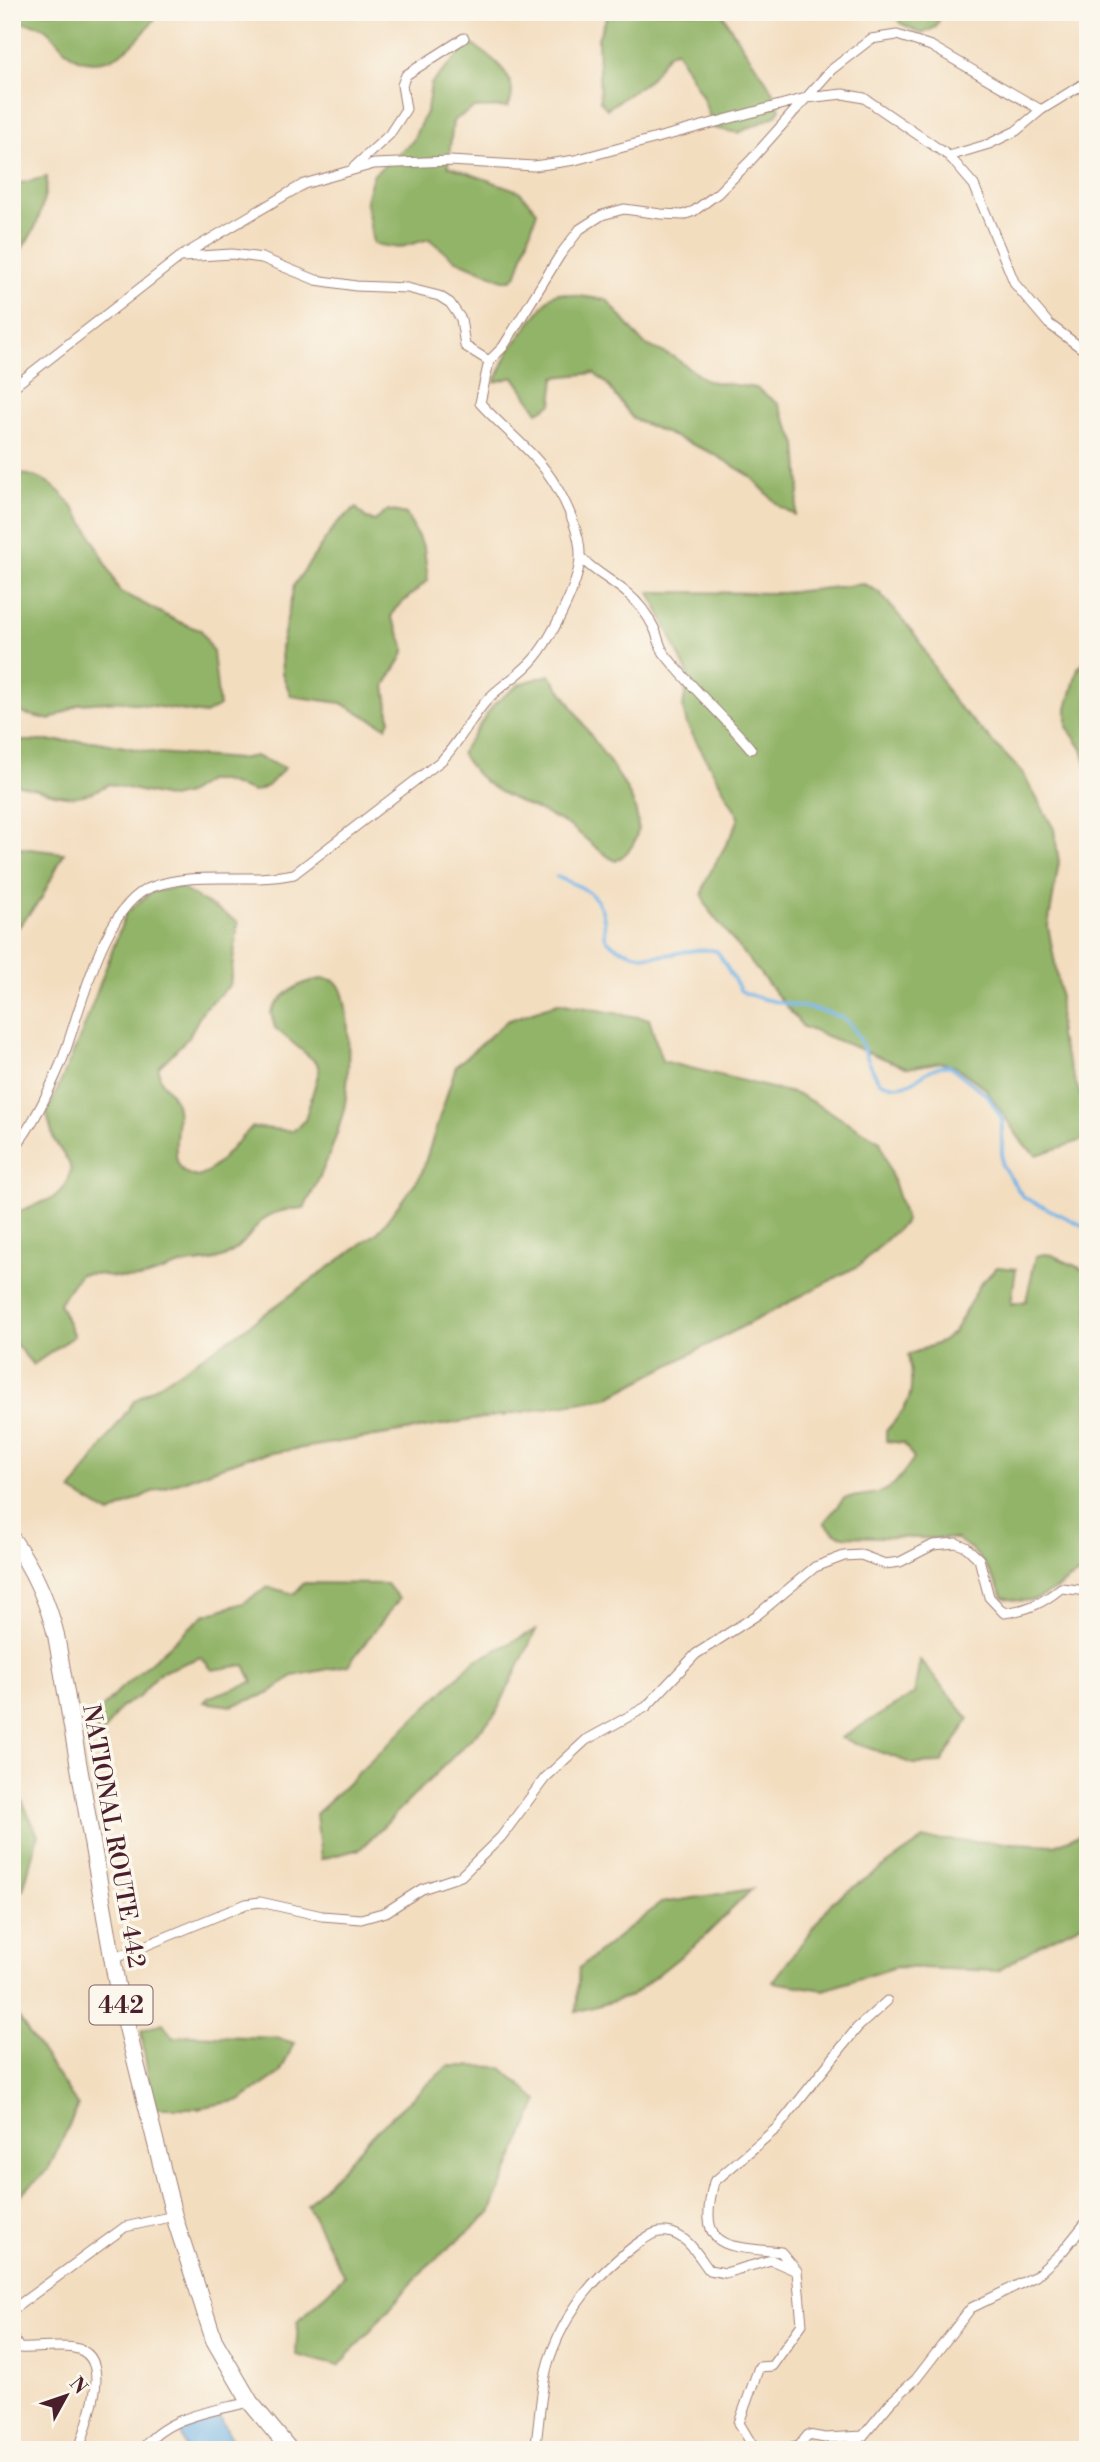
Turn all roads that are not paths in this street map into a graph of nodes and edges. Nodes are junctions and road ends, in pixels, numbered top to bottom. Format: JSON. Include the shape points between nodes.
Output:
{"nodes":[{"id":1,"x":464,"y":38,"type":"dead end"},
{"id":2,"x":1088,"y":81,"type":"edge"},
{"id":3,"x":806,"y":98,"type":"junction"},
{"id":4,"x":1041,"y":110,"type":"junction"},
{"id":5,"x":949,"y":156,"type":"junction"},
{"id":6,"x":352,"y":168,"type":"junction"},
{"id":7,"x":180,"y":257,"type":"junction"},
{"id":8,"x":1088,"y":352,"type":"edge"},
{"id":9,"x":489,"y":361,"type":"junction"},
{"id":10,"x":12,"y":387,"type":"edge"},
{"id":11,"x":581,"y":558,"type":"junction"},
{"id":12,"x":751,"y":749,"type":"dead end"},
{"id":13,"x":12,"y":1151,"type":"edge"},
{"id":14,"x":12,"y":1539,"type":"edge"},
{"id":15,"x":1088,"y":1591,"type":"edge"},
{"id":16,"x":113,"y":1959,"type":"junction"},
{"id":17,"x":887,"y":2001,"type":"dead end"},
{"id":18,"x":174,"y":2216,"type":"junction"},
{"id":19,"x":1088,"y":2220,"type":"edge"},
{"id":20,"x":797,"y":2271,"type":"junction"},
{"id":21,"x":12,"y":2310,"type":"edge"},
{"id":22,"x":12,"y":2336,"type":"edge"},
{"id":23,"x":250,"y":2402,"type":"junction"},
{"id":24,"x":863,"y":2436,"type":"junction"},
{"id":25,"x":79,"y":2450,"type":"edge"},
{"id":26,"x":142,"y":2450,"type":"edge"},
{"id":27,"x":290,"y":2450,"type":"edge"},
{"id":28,"x":535,"y":2450,"type":"edge"},
{"id":29,"x":762,"y":2450,"type":"edge"},
{"id":30,"x":784,"y":2450,"type":"edge"},
{"id":31,"x":845,"y":2450,"type":"edge"}],
"edges":[{"from":1,"to":6,"type":"street","via":[[406,75],[402,85],[406,109],[389,135]]},
{"from":2,"to":4,"type":"street"},
{"from":3,"to":4,"type":"street","via":[[831,70],[871,39],[897,35],[931,46]]},
{"from":3,"to":5,"type":"street","via":[[843,94],[864,98]]},
{"from":3,"to":6,"type":"street","via":[[562,162],[534,166],[413,161]]},
{"from":3,"to":9,"type":"street","via":[[734,177],[694,211],[683,215],[624,209],[602,215],[580,229],[503,347]]},
{"from":4,"to":5,"type":"street","via":[[1016,131]]},
{"from":5,"to":8,"type":"street","via":[[974,185],[1015,284],[1049,324]]},
{"from":6,"to":7,"type":"street","via":[[304,184]]},
{"from":7,"to":9,"type":"street","via":[[232,254],[262,258],[316,280],[407,288],[439,296],[461,319],[466,346]]},
{"from":7,"to":10,"type":"street"},
{"from":9,"to":11,"type":"street","via":[[480,403],[521,442],[556,485]]},
{"from":11,"to":12,"type":"street","via":[[643,610],[669,659]]},
{"from":11,"to":13,"type":"street","via":[[550,639],[529,664],[490,697],[442,760],[313,862],[294,874],[269,880],[183,878],[134,895],[92,970],[62,1059],[33,1125]]},
{"from":14,"to":16,"type":"highway","name":"NATIONAL ROUTE 442","number":"442","via":[[36,1575],[56,1635]]},
{"from":15,"to":16,"type":"street","via":[[1061,1588],[1044,1602],[1004,1613],[989,1597],[979,1559],[956,1543],[933,1545],[885,1564],[860,1555],[844,1556],[815,1567],[757,1615],[696,1654],[646,1707],[586,1740],[545,1777],[501,1837],[461,1876],[422,1889],[386,1912],[362,1919],[322,1916],[260,1902],[246,1904]]},
{"from":16,"to":18,"type":"highway","name":"NATIONAL ROUTE 442","number":"442"},
{"from":17,"to":20,"type":"street","via":[[857,2028],[778,2127],[714,2182],[708,2224],[716,2239],[726,2246],[781,2252]]},
{"from":18,"to":21,"type":"street","via":[[125,2227]]},
{"from":18,"to":23,"type":"highway","name":"NATIONAL ROUTE 442","number":"442","via":[[214,2340]]},
{"from":19,"to":24,"type":"street","via":[[1036,2276],[971,2308],[916,2379]]},
{"from":20,"to":28,"type":"street","via":[[771,2260],[725,2273],[709,2270],[680,2236],[653,2233],[613,2262],[570,2312],[549,2361]]},
{"from":20,"to":29,"type":"street","via":[[802,2324],[772,2366],[759,2367],[739,2423],[754,2448]]},
{"from":22,"to":25,"type":"street","via":[[19,2348],[74,2348],[96,2364],[97,2384]]},
{"from":23,"to":26,"type":"street","via":[[179,2420]]},
{"from":23,"to":27,"type":"highway","name":"NATIONAL ROUTE 442","number":"442"},
{"from":24,"to":30,"type":"street","via":[[808,2435],[799,2446]]},
{"from":24,"to":31,"type":"street"}]}
